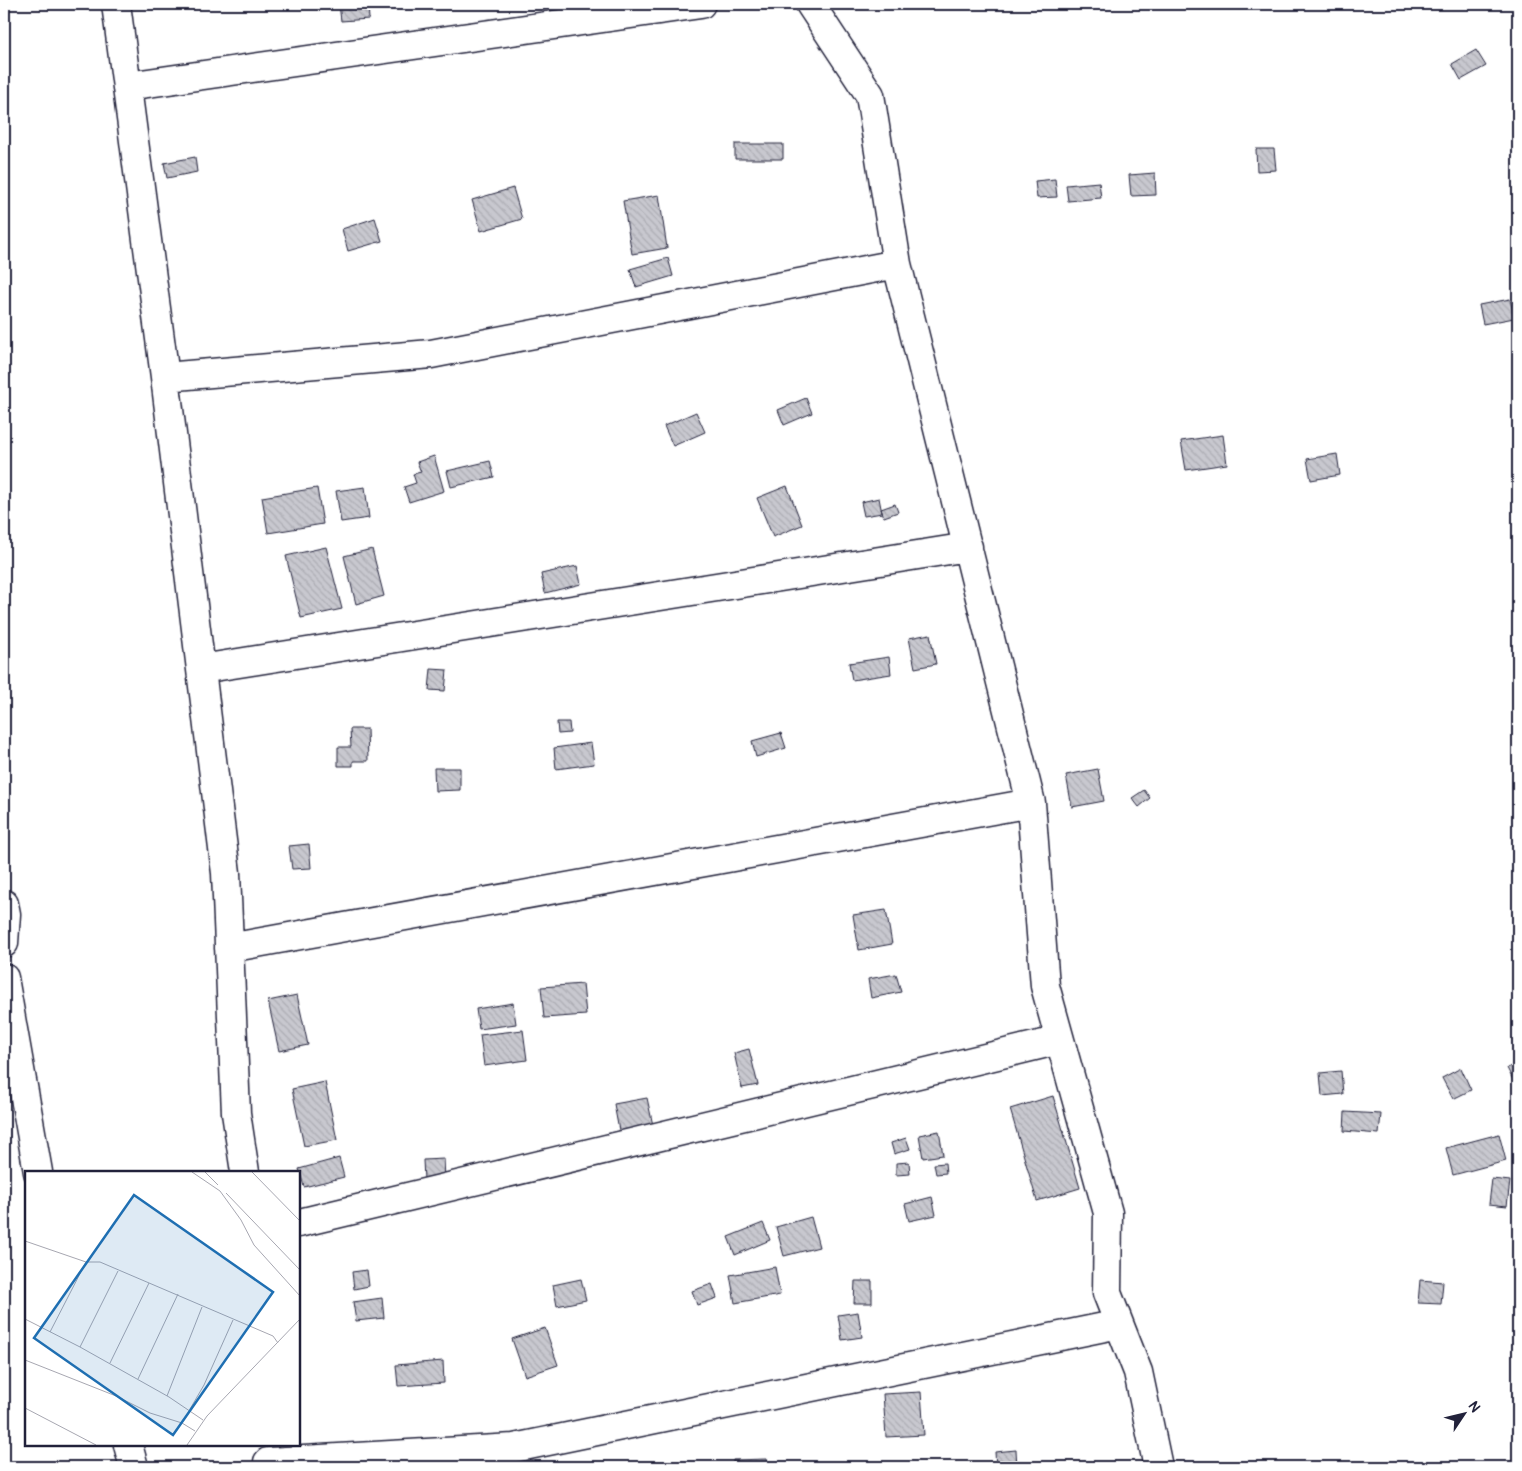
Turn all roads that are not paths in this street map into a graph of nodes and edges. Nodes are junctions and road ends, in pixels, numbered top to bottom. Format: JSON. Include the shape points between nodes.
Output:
{"nodes":[{"id":1,"x":116,"y":4,"type":"edge"},
{"id":2,"x":701,"y":4,"type":"edge"},
{"id":3,"x":810,"y":4,"type":"edge"},
{"id":4,"x":127,"y":86,"type":"junction"},
{"id":5,"x":897,"y":264,"type":"junction"},
{"id":6,"x":165,"y":377,"type":"junction"},
{"id":7,"x":968,"y":547,"type":"junction"},
{"id":8,"x":201,"y":669,"type":"junction"},
{"id":9,"x":1031,"y":803,"type":"junction"},
{"id":10,"x":4,"y":904,"type":"edge"},
{"id":11,"x":4,"y":943,"type":"edge"},
{"id":12,"x":229,"y":948,"type":"junction"},
{"id":13,"x":4,"y":978,"type":"edge"},
{"id":14,"x":1060,"y":1040,"type":"junction"},
{"id":15,"x":38,"y":1171,"type":"edge"},
{"id":16,"x":245,"y":1171,"type":"edge"},
{"id":17,"x":300,"y":1223,"type":"edge"},
{"id":18,"x":1119,"y":1324,"type":"junction"},
{"id":19,"x":128,"y":1446,"type":"edge"},
{"id":20,"x":268,"y":1458,"type":"edge"},
{"id":21,"x":134,"y":1467,"type":"edge"},
{"id":22,"x":1158,"y":1467,"type":"edge"}],
"edges":[{"from":1,"to":4,"type":"street"},
{"from":2,"to":4,"type":"street"},
{"from":3,"to":5,"type":"street","via":[[870,95]]},
{"from":4,"to":6,"type":"street"},
{"from":5,"to":6,"type":"street","via":[[431,354]]},
{"from":5,"to":7,"type":"street"},
{"from":6,"to":8,"type":"street"},
{"from":7,"to":8,"type":"street"},
{"from":7,"to":9,"type":"street"},
{"from":8,"to":12,"type":"street","via":[[226,873]]},
{"from":9,"to":12,"type":"street"},
{"from":9,"to":14,"type":"street","via":[[1045,986]]},
{"from":10,"to":11,"type":"street"},
{"from":12,"to":16,"type":"street","via":[[236,1113]]},
{"from":13,"to":15,"type":"street"},
{"from":14,"to":17,"type":"street"},
{"from":14,"to":18,"type":"street","via":[[1108,1213],[1107,1294]]},
{"from":18,"to":20,"type":"street","via":[[514,1448]]},
{"from":18,"to":22,"type":"street","via":[[1138,1372]]},
{"from":19,"to":21,"type":"street"}]}
